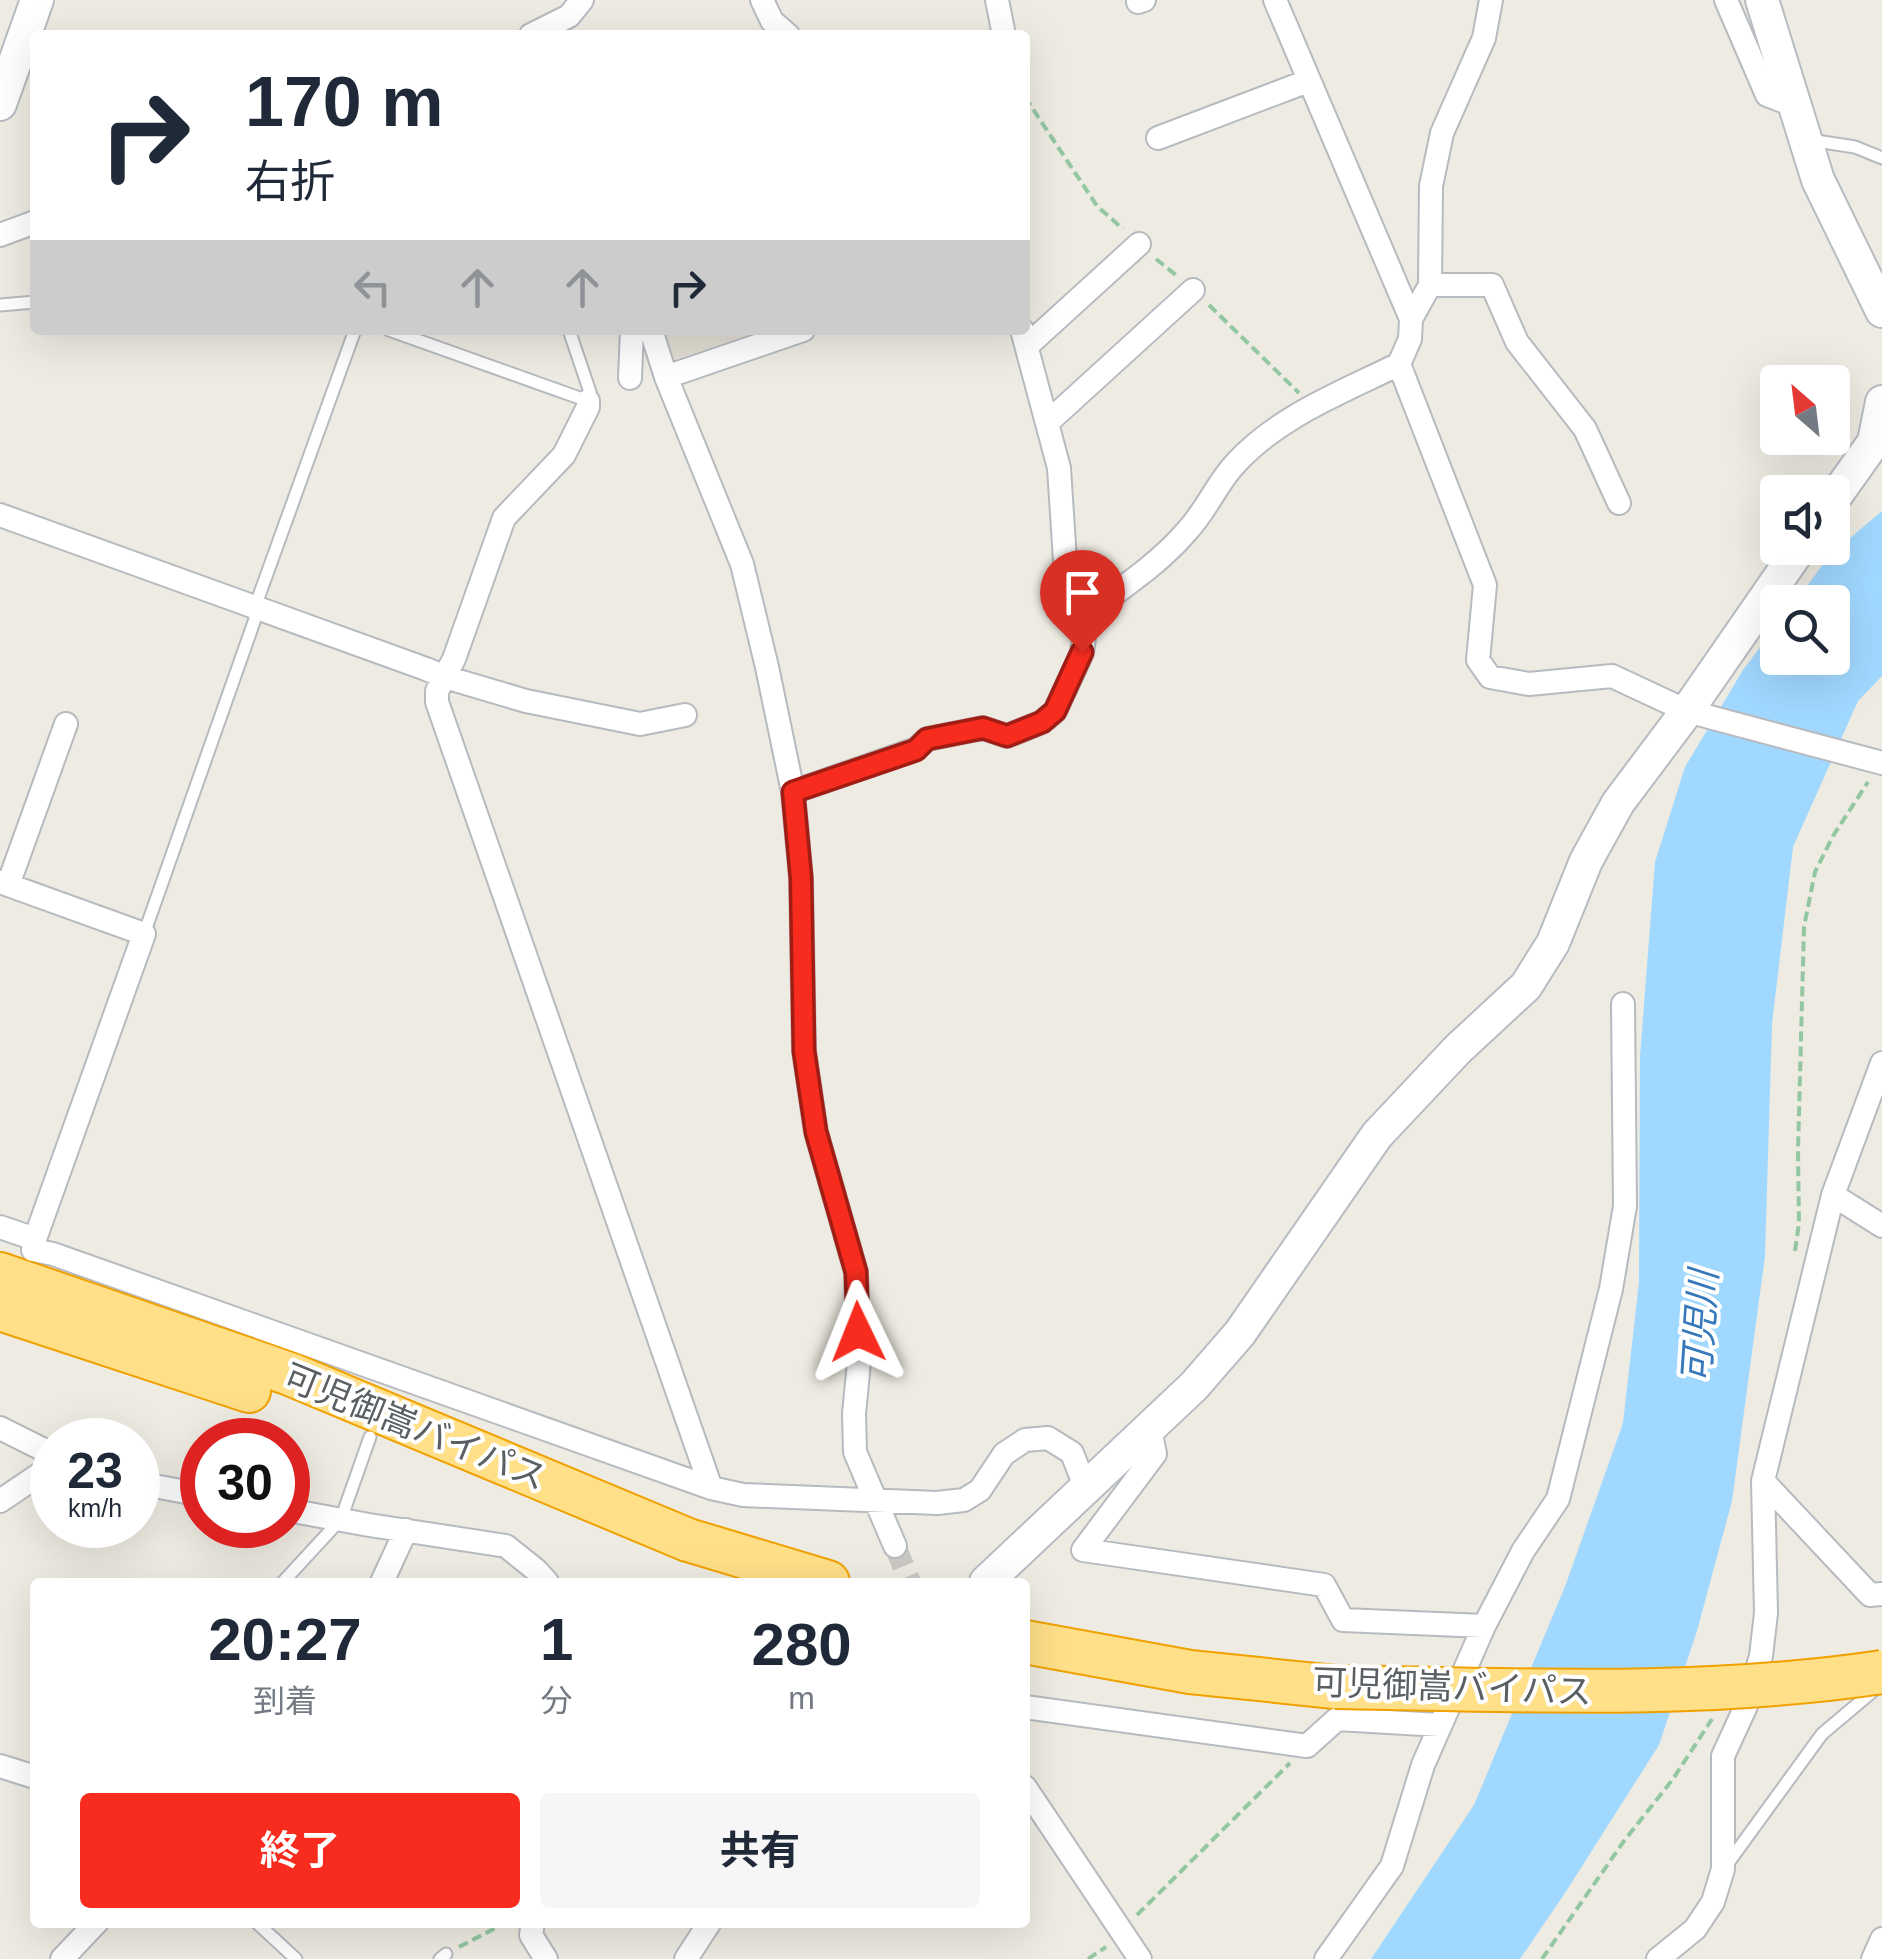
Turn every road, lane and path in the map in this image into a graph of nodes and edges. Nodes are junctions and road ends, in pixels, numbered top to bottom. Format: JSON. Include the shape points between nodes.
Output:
{"nodes":[{"id":1,"x":37,"y":0,"type":"edge"},
{"id":2,"x":762,"y":0,"type":"edge"},
{"id":3,"x":997,"y":0,"type":"edge"},
{"id":4,"x":1275,"y":0,"type":"edge"},
{"id":5,"x":1491,"y":0,"type":"edge"},
{"id":6,"x":1726,"y":0,"type":"edge"},
{"id":7,"x":1762,"y":0,"type":"edge"},
{"id":8,"x":573,"y":13,"type":"edge"},
{"id":9,"x":541,"y":30,"type":"edge"},
{"id":10,"x":782,"y":30,"type":"edge"},
{"id":11,"x":1003,"y":30,"type":"edge"},
{"id":12,"x":1308,"y":81,"type":"junction"},
{"id":13,"x":0,"y":104,"type":"edge"},
{"id":14,"x":1030,"y":105,"type":"edge"},
{"id":15,"x":1796,"y":106,"type":"junction"},
{"id":16,"x":1158,"y":138,"type":"dead end"},
{"id":17,"x":1806,"y":139,"type":"junction"},
{"id":18,"x":1882,"y":158,"type":"edge"},
{"id":19,"x":30,"y":224,"type":"edge"},
{"id":20,"x":0,"y":235,"type":"edge"},
{"id":21,"x":1138,"y":244,"type":"junction"},
{"id":22,"x":1430,"y":285,"type":"junction"},
{"id":23,"x":1193,"y":290,"type":"junction"},
{"id":24,"x":30,"y":302,"type":"edge"},
{"id":25,"x":0,"y":305,"type":"edge"},
{"id":26,"x":1882,"y":310,"type":"edge"},
{"id":27,"x":1411,"y":319,"type":"junction"},
{"id":28,"x":1030,"y":333,"type":"edge"},
{"id":29,"x":353,"y":335,"type":"edge"},
{"id":30,"x":404,"y":335,"type":"edge"},
{"id":31,"x":571,"y":335,"type":"edge"},
{"id":32,"x":632,"y":335,"type":"edge"},
{"id":33,"x":653,"y":335,"type":"edge"},
{"id":34,"x":788,"y":335,"type":"edge"},
{"id":35,"x":1024,"y":338,"type":"edge"},
{"id":36,"x":1398,"y":364,"type":"junction"},
{"id":37,"x":666,"y":377,"type":"junction"},
{"id":38,"x":630,"y":378,"type":"dead end"},
{"id":39,"x":588,"y":401,"type":"junction"},
{"id":40,"x":1882,"y":402,"type":"edge"},
{"id":41,"x":1313,"y":406,"type":"junction"},
{"id":42,"x":1047,"y":423,"type":"junction"},
{"id":43,"x":1878,"y":442,"type":"edge"},
{"id":44,"x":1850,"y":478,"type":"edge"},
{"id":45,"x":1619,"y":503,"type":"dead end"},
{"id":46,"x":0,"y":515,"type":"edge"},
{"id":47,"x":1788,"y":565,"type":"edge"},
{"id":48,"x":255,"y":607,"type":"junction"},
{"id":49,"x":1087,"y":614,"type":"junction"},
{"id":50,"x":445,"y":678,"type":"junction"},
{"id":51,"x":1686,"y":710,"type":"junction"},
{"id":52,"x":685,"y":714,"type":"dead end"},
{"id":53,"x":66,"y":724,"type":"dead end"},
{"id":54,"x":1881,"y":763,"type":"edge"},
{"id":55,"x":793,"y":792,"type":"junction"},
{"id":56,"x":4,"y":883,"type":"edge"},
{"id":57,"x":144,"y":934,"type":"junction"},
{"id":58,"x":1623,"y":1004,"type":"dead end"},
{"id":59,"x":1882,"y":1063,"type":"edge"},
{"id":60,"x":1833,"y":1195,"type":"junction"},
{"id":61,"x":1882,"y":1226,"type":"edge"},
{"id":62,"x":0,"y":1227,"type":"edge"},
{"id":63,"x":35,"y":1239,"type":"junction"},
{"id":64,"x":1795,"y":1257,"type":"dead end"},
{"id":65,"x":0,"y":1274,"type":"edge"},
{"id":66,"x":0,"y":1309,"type":"edge"},
{"id":67,"x":0,"y":1428,"type":"edge"},
{"id":68,"x":1146,"y":1433,"type":"junction"},
{"id":69,"x":370,"y":1438,"type":"junction"},
{"id":70,"x":30,"y":1443,"type":"edge"},
{"id":71,"x":30,"y":1481,"type":"edge"},
{"id":72,"x":1763,"y":1481,"type":"junction"},
{"id":73,"x":710,"y":1488,"type":"junction"},
{"id":74,"x":1086,"y":1489,"type":"junction"},
{"id":75,"x":0,"y":1501,"type":"edge"},
{"id":76,"x":875,"y":1501,"type":"junction"},
{"id":77,"x":310,"y":1514,"type":"edge"},
{"id":78,"x":341,"y":1519,"type":"junction"},
{"id":79,"x":406,"y":1530,"type":"junction"},
{"id":80,"x":895,"y":1546,"type":"tunnel mouth"},
{"id":81,"x":287,"y":1578,"type":"edge"},
{"id":82,"x":384,"y":1578,"type":"edge"},
{"id":83,"x":543,"y":1578,"type":"edge"},
{"id":84,"x":745,"y":1578,"type":"edge"},
{"id":85,"x":815,"y":1578,"type":"edge"},
{"id":86,"x":990,"y":1578,"type":"edge"},
{"id":87,"x":1882,"y":1594,"type":"edge"},
{"id":88,"x":1484,"y":1626,"type":"junction"},
{"id":89,"x":1030,"y":1643,"type":"edge"},
{"id":90,"x":1879,"y":1684,"type":"edge"},
{"id":91,"x":1030,"y":1708,"type":"edge"},
{"id":92,"x":1716,"y":1713,"type":"dead end"},
{"id":93,"x":1440,"y":1725,"type":"junction"},
{"id":94,"x":1308,"y":1746,"type":"junction"},
{"id":95,"x":0,"y":1766,"type":"edge"},
{"id":96,"x":30,"y":1776,"type":"edge"},
{"id":97,"x":1030,"y":1794,"type":"edge"},
{"id":98,"x":1724,"y":1869,"type":"junction"},
{"id":99,"x":91,"y":1928,"type":"edge"},
{"id":100,"x":262,"y":1928,"type":"edge"},
{"id":101,"x":496,"y":1928,"type":"edge"},
{"id":102,"x":532,"y":1928,"type":"edge"},
{"id":103,"x":706,"y":1928,"type":"edge"},
{"id":104,"x":1121,"y":1931,"type":"junction"},
{"id":105,"x":1882,"y":1939,"type":"edge"},
{"id":106,"x":443,"y":1956,"type":"edge"},
{"id":107,"x":62,"y":1959,"type":"edge"},
{"id":108,"x":296,"y":1959,"type":"edge"},
{"id":109,"x":546,"y":1959,"type":"edge"},
{"id":110,"x":686,"y":1959,"type":"edge"},
{"id":111,"x":1088,"y":1959,"type":"edge"},
{"id":112,"x":1140,"y":1959,"type":"edge"},
{"id":113,"x":1326,"y":1959,"type":"edge"},
{"id":114,"x":1542,"y":1959,"type":"edge"},
{"id":115,"x":1658,"y":1959,"type":"edge"},
{"id":116,"x":1873,"y":1959,"type":"edge"}],
"edges":[{"from":1,"to":13,"type":"street"},
{"from":2,"to":10,"type":"street"},
{"from":3,"to":11,"type":"street"},
{"from":4,"to":12,"type":"street"},
{"from":5,"to":22,"type":"street","via":[[1484,38],[1442,133],[1431,186]]},
{"from":6,"to":15,"type":"street","via":[[1767,95]]},
{"from":7,"to":15,"type":"street"},
{"from":8,"to":9,"type":"street"},
{"from":12,"to":16,"type":"street"},
{"from":12,"to":27,"type":"street"},
{"from":14,"to":21,"type":"path","via":[[1097,206]]},
{"from":15,"to":17,"type":"street"},
{"from":17,"to":18,"type":"lane"},
{"from":17,"to":26,"type":"street","via":[[1818,180]]},
{"from":19,"to":20,"type":"street"},
{"from":21,"to":23,"type":"path"},
{"from":21,"to":28,"type":"street"},
{"from":22,"to":27,"type":"street"},
{"from":22,"to":45,"type":"street","via":[[1492,286],[1518,342],[1585,429]]},
{"from":23,"to":41,"type":"path"},
{"from":23,"to":42,"type":"street"},
{"from":24,"to":25,"type":"lane"},
{"from":27,"to":36,"type":"street"},
{"from":29,"to":48,"type":"lane"},
{"from":30,"to":39,"type":"lane"},
{"from":31,"to":39,"type":"lane"},
{"from":32,"to":38,"type":"street"},
{"from":33,"to":37,"type":"street"},
{"from":34,"to":37,"type":"street"},
{"from":35,"to":42,"type":"street"},
{"from":36,"to":41,"type":"street"},
{"from":36,"to":51,"type":"street","via":[[1486,586],[1478,660],[1490,676],[1529,684],[1612,676]]},
{"from":37,"to":55,"type":"street","via":[[742,564]]},
{"from":39,"to":50,"type":"street","via":[[564,454],[504,518]]},
{"from":40,"to":43,"type":"street"},
{"from":41,"to":49,"type":"street","via":[[1235,464],[1166,554]]},
{"from":42,"to":49,"type":"street","via":[[1059,468],[1065,560]]},
{"from":43,"to":44,"type":"street"},
{"from":46,"to":48,"type":"street"},
{"from":47,"to":51,"type":"street"},
{"from":48,"to":50,"type":"street"},
{"from":48,"to":57,"type":"lane"},
{"from":49,"to":55,"type":"street","via":[[1082,652],[1055,711],[1042,722],[1007,736],[983,728],[927,739],[916,750]]},
{"from":50,"to":52,"type":"street","via":[[640,724]]},
{"from":50,"to":73,"type":"street","via":[[436,702]]},
{"from":51,"to":54,"type":"street"},
{"from":51,"to":68,"type":"street","via":[[1618,803],[1526,986],[1377,1135],[1240,1333]]},
{"from":53,"to":56,"type":"street"},
{"from":54,"to":64,"type":"path","via":[[1815,872],[1804,926]]},
{"from":55,"to":76,"type":"street","via":[[804,1051],[816,1132],[856,1272],[855,1452]]},
{"from":56,"to":57,"type":"street"},
{"from":57,"to":63,"type":"street"},
{"from":58,"to":88,"type":"street","via":[[1625,1206],[1611,1289],[1558,1499]]},
{"from":59,"to":60,"type":"street"},
{"from":60,"to":61,"type":"street"},
{"from":60,"to":72,"type":"street"},
{"from":62,"to":63,"type":"street"},
{"from":63,"to":73,"type":"street","via":[[33,1250]]},
{"from":65,"to":85,"type":"highway","name":"可児御嵩バイパス","via":[[290,1374],[688,1540]]},
{"from":66,"to":69,"type":"highway","name":"可児御嵩バイパス","via":[[280,1400]]},
{"from":67,"to":70,"type":"street"},
{"from":68,"to":74,"type":"street"},
{"from":68,"to":88,"type":"street","via":[[1155,1454],[1083,1550],[1324,1586],[1343,1620]]},
{"from":69,"to":78,"type":"lane"},
{"from":69,"to":84,"type":"highway","name":"可児御嵩バイパス","via":[[644,1550]]},
{"from":71,"to":75,"type":"street"},
{"from":72,"to":87,"type":"street","via":[[1870,1594]]},
{"from":72,"to":98,"type":"street","via":[[1766,1613],[1746,1706],[1723,1756]]},
{"from":73,"to":76,"type":"street"},
{"from":74,"to":76,"type":"street","via":[[1072,1452],[1048,1438],[1025,1440],[1004,1454],[980,1490],[964,1500]]},
{"from":74,"to":86,"type":"street"},
{"from":76,"to":80,"type":"street"},
{"from":77,"to":78,"type":"street"},
{"from":78,"to":79,"type":"street"},
{"from":78,"to":81,"type":"lane"},
{"from":79,"to":82,"type":"street"},
{"from":79,"to":83,"type":"street","via":[[506,1546]]},
{"from":88,"to":93,"type":"street"},
{"from":89,"to":90,"type":"highway","name":"可児御嵩バイパス","bridge":true,"via":[[1190,1672],[1335,1686],[1614,1692]]},
{"from":90,"to":98,"type":"lane","via":[[1822,1734]]},
{"from":91,"to":94,"type":"street"},
{"from":92,"to":114,"type":"path"},
{"from":93,"to":94,"type":"street","via":[[1337,1719]]},
{"from":93,"to":113,"type":"street","via":[[1392,1866]]},
{"from":94,"to":104,"type":"path"},
{"from":95,"to":96,"type":"street"},
{"from":97,"to":104,"type":"street"},
{"from":98,"to":115,"type":"street","via":[[1694,1929]]},
{"from":99,"to":107,"type":"street"},
{"from":100,"to":108,"type":"lane"},
{"from":101,"to":106,"type":"path"},
{"from":102,"to":109,"type":"street"},
{"from":103,"to":110,"type":"street"},
{"from":104,"to":111,"type":"path"},
{"from":104,"to":112,"type":"street"},
{"from":105,"to":116,"type":"street"}]}
